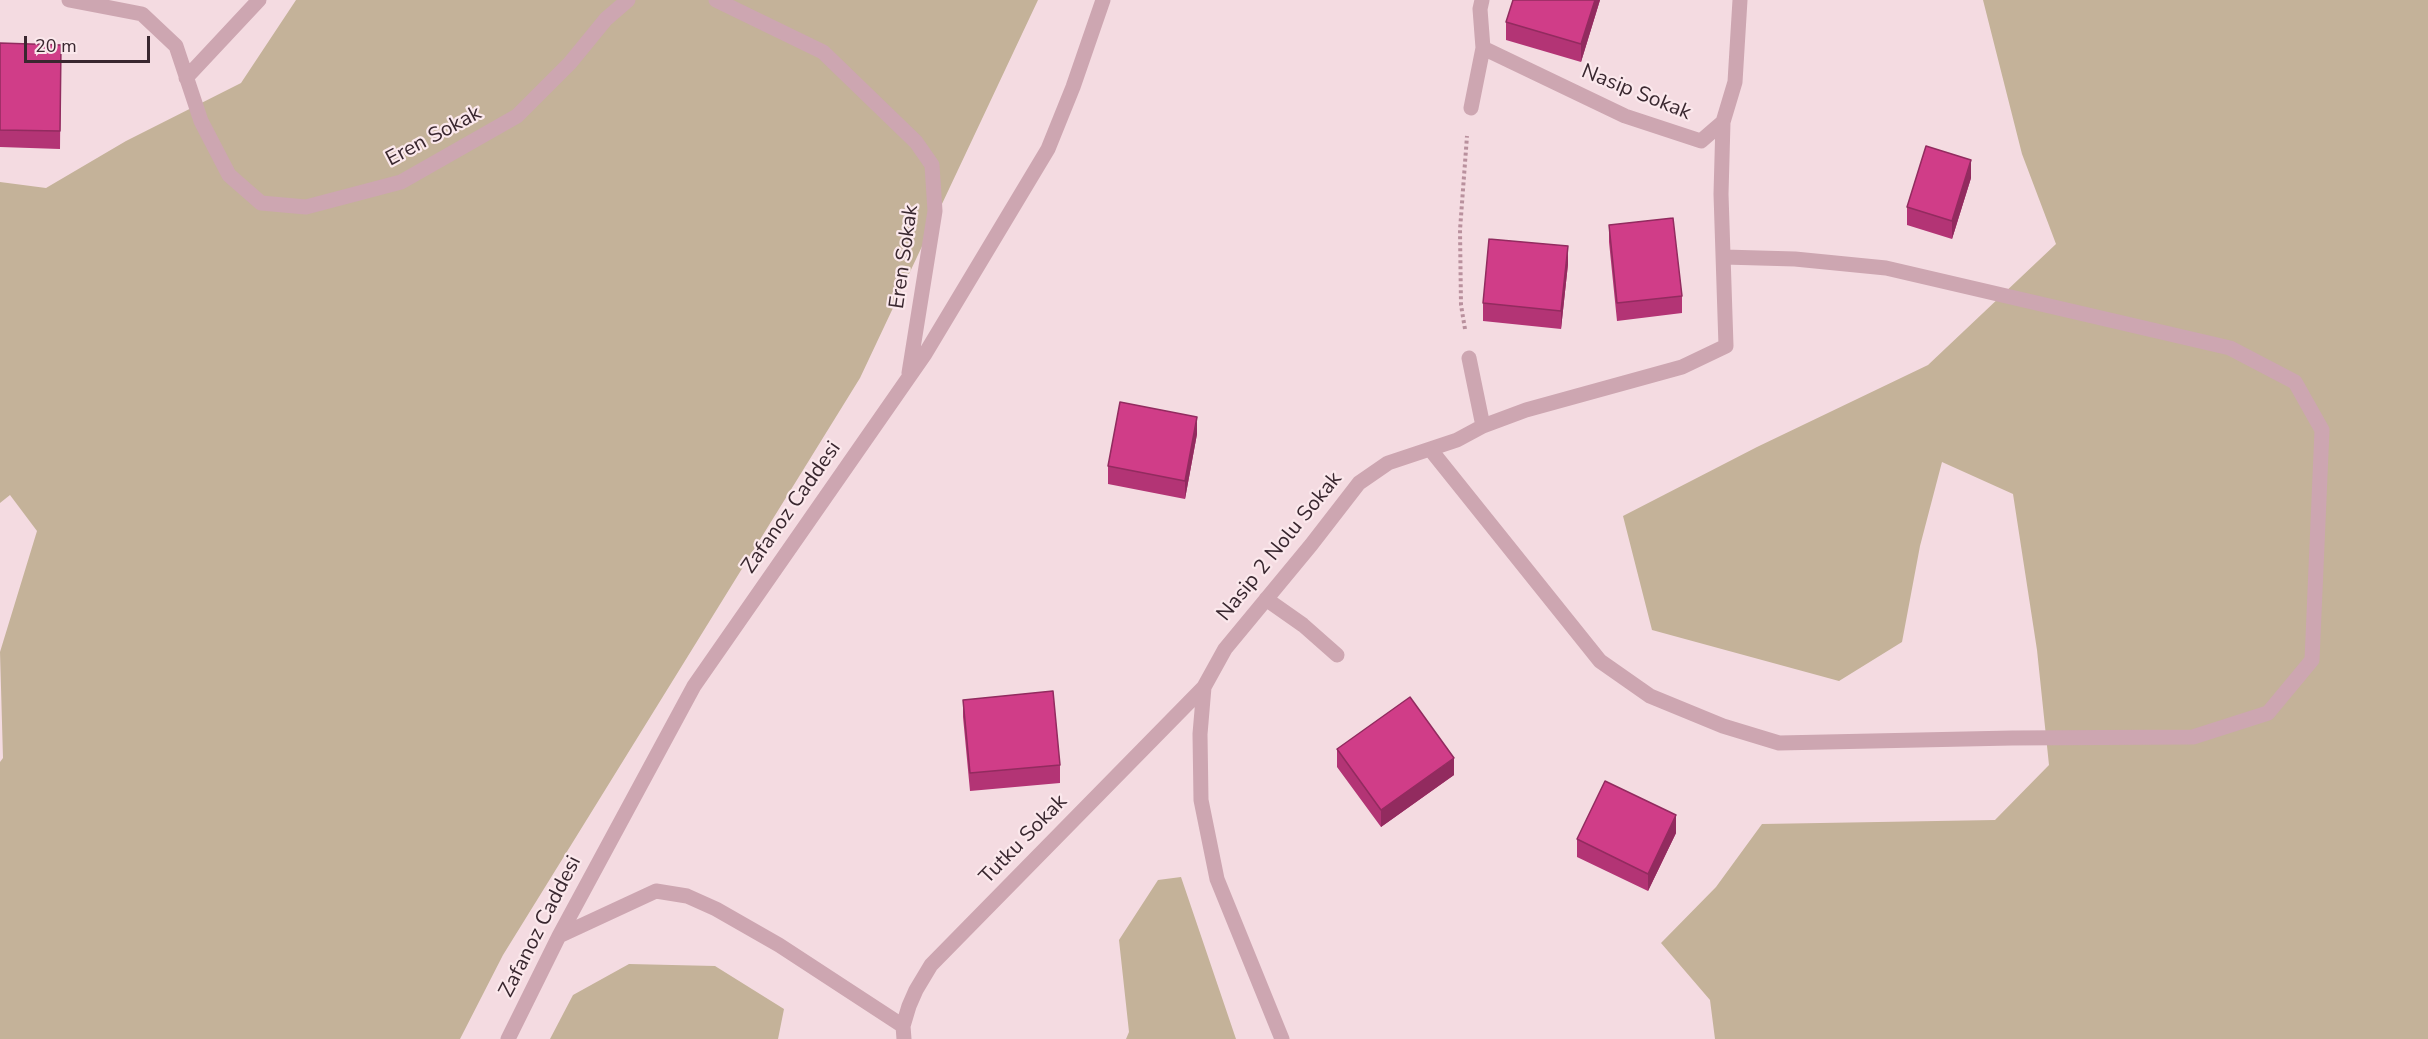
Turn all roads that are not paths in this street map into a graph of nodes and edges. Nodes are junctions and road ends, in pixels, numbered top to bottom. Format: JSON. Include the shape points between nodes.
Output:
{"nodes":[{"id":1,"x":69,"y":0,"type":"edge"},
{"id":2,"x":259,"y":0,"type":"edge"},
{"id":3,"x":628,"y":0,"type":"edge"},
{"id":4,"x":716,"y":0,"type":"edge"},
{"id":5,"x":1103,"y":0,"type":"edge"},
{"id":6,"x":1482,"y":0,"type":"edge"},
{"id":7,"x":1740,"y":0,"type":"edge"},
{"id":8,"x":1483,"y":48,"type":"junction"},
{"id":9,"x":186,"y":78,"type":"junction"},
{"id":10,"x":1471,"y":108,"type":"road end"},
{"id":11,"x":1723,"y":122,"type":"junction"},
{"id":12,"x":1724,"y":257,"type":"junction"},
{"id":13,"x":1469,"y":358,"type":"road end"},
{"id":14,"x":908,"y":378,"type":"junction"},
{"id":15,"x":1484,"y":426,"type":"junction"},
{"id":16,"x":1430,"y":449,"type":"junction"},
{"id":17,"x":1266,"y":599,"type":"junction"},
{"id":18,"x":1337,"y":655,"type":"dead end"},
{"id":19,"x":1204,"y":687,"type":"junction"},
{"id":20,"x":559,"y":936,"type":"junction"},
{"id":21,"x":903,"y":1033,"type":"edge"},
{"id":22,"x":508,"y":1039,"type":"edge"},
{"id":23,"x":1282,"y":1039,"type":"edge"}],
"edges":[{"from":1,"to":9,"type":"street","name":"Eren Sokak","via":[[142,14],[176,46]]},
{"from":2,"to":9,"type":"street"},
{"from":3,"to":9,"type":"street","name":"Eren Sokak","via":[[517,116],[401,182],[306,207],[261,202],[229,175],[201,121]]},
{"from":4,"to":14,"type":"street","name":"Eren Sokak","via":[[823,52],[916,142],[932,165],[935,211]]},
{"from":5,"to":14,"type":"street","name":"Zafanoz Caddesi","via":[[1048,148]]},
{"from":6,"to":8,"type":"street","via":[[1479,9]]},
{"from":7,"to":11,"type":"street","via":[[1735,82]]},
{"from":8,"to":10,"type":"street"},
{"from":8,"to":11,"type":"street","name":"Nasip Sokak","via":[[1625,116],[1701,141]]},
{"from":11,"to":12,"type":"street"},
{"from":12,"to":15,"type":"street","name":"Nasip 2 Nolu Sokak","via":[[1726,346],[1682,367],[1526,410]]},
{"from":12,"to":16,"type":"street","via":[[1886,268],[2230,348],[2295,382],[2322,430],[2312,660],[2268,713],[2193,737],[1779,743],[1723,726],[1650,696],[1600,661]]},
{"from":13,"to":15,"type":"street"},
{"from":14,"to":20,"type":"street","name":"Zafanoz Caddesi","via":[[694,686]]},
{"from":15,"to":16,"type":"street","name":"Nasip 2 Nolu Sokak"},
{"from":16,"to":17,"type":"street","name":"Nasip 2 Nolu Sokak","via":[[1388,463],[1359,483]]},
{"from":17,"to":18,"type":"street"},
{"from":17,"to":19,"type":"street","name":"Nasip 2 Nolu Sokak","via":[[1225,649]]},
{"from":19,"to":21,"type":"street","name":"Tutku Sokak","via":[[931,965],[916,990]]},
{"from":19,"to":23,"type":"street","name":"Nasip 2 Nolu Sokak","via":[[1201,800],[1217,879]]},
{"from":20,"to":21,"type":"street","via":[[656,891],[687,896],[779,945]]},
{"from":20,"to":22,"type":"street","name":"Zafanoz Caddesi"}]}
